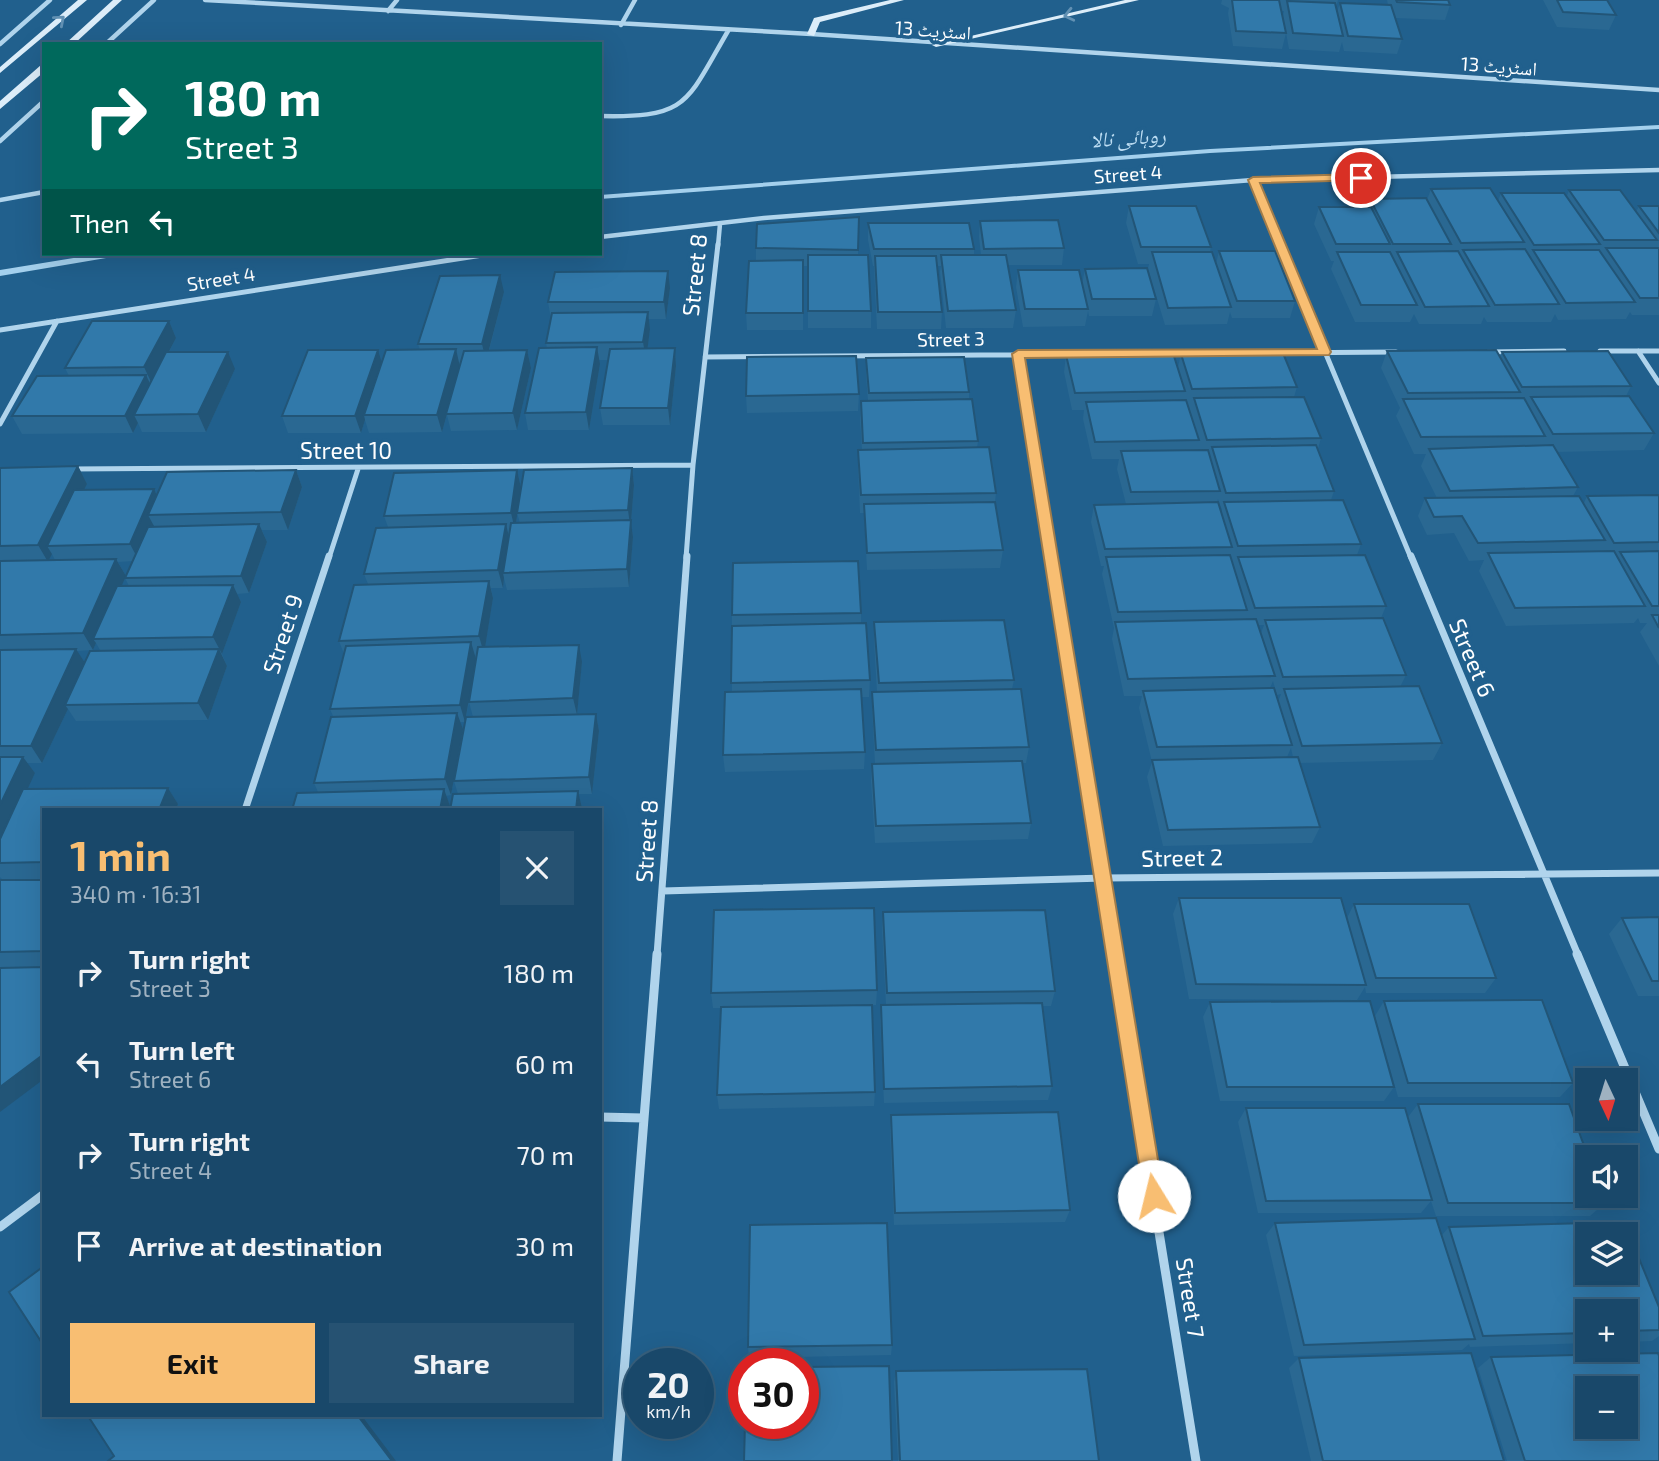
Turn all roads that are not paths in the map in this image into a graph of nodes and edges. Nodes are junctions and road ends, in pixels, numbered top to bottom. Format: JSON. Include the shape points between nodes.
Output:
{"nodes":[{"id":1,"x":50,"y":0,"type":"edge"},
{"id":2,"x":83,"y":0,"type":"edge"},
{"id":3,"x":118,"y":0,"type":"edge"},
{"id":4,"x":154,"y":0,"type":"edge"},
{"id":5,"x":205,"y":0,"type":"edge"},
{"id":6,"x":397,"y":0,"type":"edge"},
{"id":7,"x":635,"y":0,"type":"edge"},
{"id":8,"x":1135,"y":0,"type":"edge"},
{"id":9,"x":894,"y":1,"type":"edge"},
{"id":10,"x":388,"y":11,"type":"junction"},
{"id":11,"x":621,"y":25,"type":"junction"},
{"id":12,"x":728,"y":31,"type":"junction"},
{"id":13,"x":811,"y":34,"type":"junction"},
{"id":14,"x":71,"y":42,"type":"edge"},
{"id":15,"x":108,"y":42,"type":"edge"},
{"id":16,"x":0,"y":44,"type":"edge"},
{"id":17,"x":936,"y":45,"type":"junction"},
{"id":18,"x":42,"y":69,"type":"edge"},
{"id":19,"x":0,"y":71,"type":"edge"},
{"id":20,"x":1659,"y":90,"type":"edge"},
{"id":21,"x":42,"y":103,"type":"edge"},
{"id":22,"x":0,"y":106,"type":"edge"},
{"id":23,"x":602,"y":116,"type":"edge"},
{"id":24,"x":0,"y":141,"type":"edge"},
{"id":25,"x":1659,"y":170,"type":"edge"},
{"id":26,"x":1253,"y":180,"type":"junction"},
{"id":27,"x":42,"y":192,"type":"edge"},
{"id":28,"x":0,"y":200,"type":"edge"},
{"id":29,"x":720,"y":224,"type":"junction"},
{"id":30,"x":602,"y":237,"type":"edge"},
{"id":31,"x":476,"y":256,"type":"edge"},
{"id":32,"x":57,"y":321,"type":"junction"},
{"id":33,"x":0,"y":330,"type":"edge"},
{"id":34,"x":1570,"y":351,"type":"edge"},
{"id":35,"x":1597,"y":351,"type":"edge"},
{"id":36,"x":1638,"y":351,"type":"junction"},
{"id":37,"x":1659,"y":351,"type":"edge"},
{"id":38,"x":1325,"y":352,"type":"junction"},
{"id":39,"x":1407,"y":352,"type":"edge"},
{"id":40,"x":1475,"y":352,"type":"edge"},
{"id":41,"x":1018,"y":354,"type":"junction"},
{"id":42,"x":705,"y":357,"type":"junction"},
{"id":43,"x":1659,"y":383,"type":"edge"},
{"id":44,"x":0,"y":424,"type":"edge"},
{"id":45,"x":693,"y":465,"type":"junction"},
{"id":46,"x":69,"y":469,"type":"edge"},
{"id":47,"x":358,"y":469,"type":"junction"},
{"id":48,"x":246,"y":808,"type":"edge"},
{"id":49,"x":1542,"y":872,"type":"junction"},
{"id":50,"x":1659,"y":873,"type":"edge"},
{"id":51,"x":1104,"y":878,"type":"junction"},
{"id":52,"x":663,"y":891,"type":"junction"},
{"id":53,"x":602,"y":1118,"type":"edge"},
{"id":54,"x":643,"y":1118,"type":"junction"},
{"id":55,"x":1659,"y":1149,"type":"edge"},
{"id":56,"x":42,"y":1196,"type":"edge"},
{"id":57,"x":0,"y":1227,"type":"edge"},
{"id":58,"x":617,"y":1461,"type":"edge"},
{"id":59,"x":1196,"y":1461,"type":"edge"}],
"edges":[{"from":1,"to":16,"type":"street"},
{"from":19,"to":2,"type":"street","one_way":true},
{"from":3,"to":14,"type":"street"},
{"from":4,"to":15,"type":"street"},
{"from":5,"to":10,"type":"street","name":"اسٹریٹ 13"},
{"from":6,"to":10,"type":"street"},
{"from":7,"to":11,"type":"street"},
{"from":8,"to":17,"type":"street","one_way":true},
{"from":9,"to":13,"type":"street","via":[[817,20]]},
{"from":10,"to":11,"type":"street","name":"اسٹریٹ 13"},
{"from":11,"to":12,"type":"street","name":"اسٹریٹ 13"},
{"from":12,"to":13,"type":"street","name":"اسٹریٹ 13"},
{"from":12,"to":23,"type":"street","via":[[681,104],[644,116]]},
{"from":13,"to":17,"type":"street","name":"اسٹریٹ 13"},
{"from":17,"to":20,"type":"street","name":"اسٹریٹ 13"},
{"from":18,"to":22,"type":"street"},
{"from":21,"to":24,"type":"street"},
{"from":25,"to":26,"type":"street","name":"Street 4"},
{"from":26,"to":29,"type":"street","name":"Street 4"},
{"from":26,"to":38,"type":"street","name":"Street 6"},
{"from":27,"to":28,"type":"street"},
{"from":29,"to":30,"type":"street","name":"Street 4"},
{"from":29,"to":42,"type":"street","name":"Street 8"},
{"from":31,"to":32,"type":"street","name":"Street 4"},
{"from":32,"to":33,"type":"street","name":"Street 4"},
{"from":32,"to":44,"type":"street"},
{"from":34,"to":40,"type":"street"},
{"from":35,"to":36,"type":"street"},
{"from":36,"to":37,"type":"street"},
{"from":36,"to":43,"type":"street"},
{"from":38,"to":39,"type":"street","name":"Street 3"},
{"from":38,"to":41,"type":"street","name":"Street 3"},
{"from":38,"to":49,"type":"street","name":"Street 6"},
{"from":41,"to":42,"type":"street","name":"Street 3"},
{"from":41,"to":51,"type":"street","name":"Street 7"},
{"from":42,"to":45,"type":"street","name":"Street 8"},
{"from":45,"to":47,"type":"street","name":"Street 10"},
{"from":45,"to":52,"type":"street","name":"Street 8"},
{"from":46,"to":47,"type":"street","name":"Street 10"},
{"from":47,"to":48,"type":"street","name":"Street 9"},
{"from":49,"to":50,"type":"street","name":"Street 2"},
{"from":49,"to":51,"type":"street","name":"Street 2"},
{"from":49,"to":55,"type":"street","name":"Street 6"},
{"from":51,"to":52,"type":"street","name":"Street 2"},
{"from":51,"to":59,"type":"street","name":"Street 7"},
{"from":52,"to":54,"type":"street","name":"Street 8"},
{"from":53,"to":54,"type":"street"},
{"from":54,"to":58,"type":"street","name":"Street 8"},
{"from":56,"to":57,"type":"street"}]}
